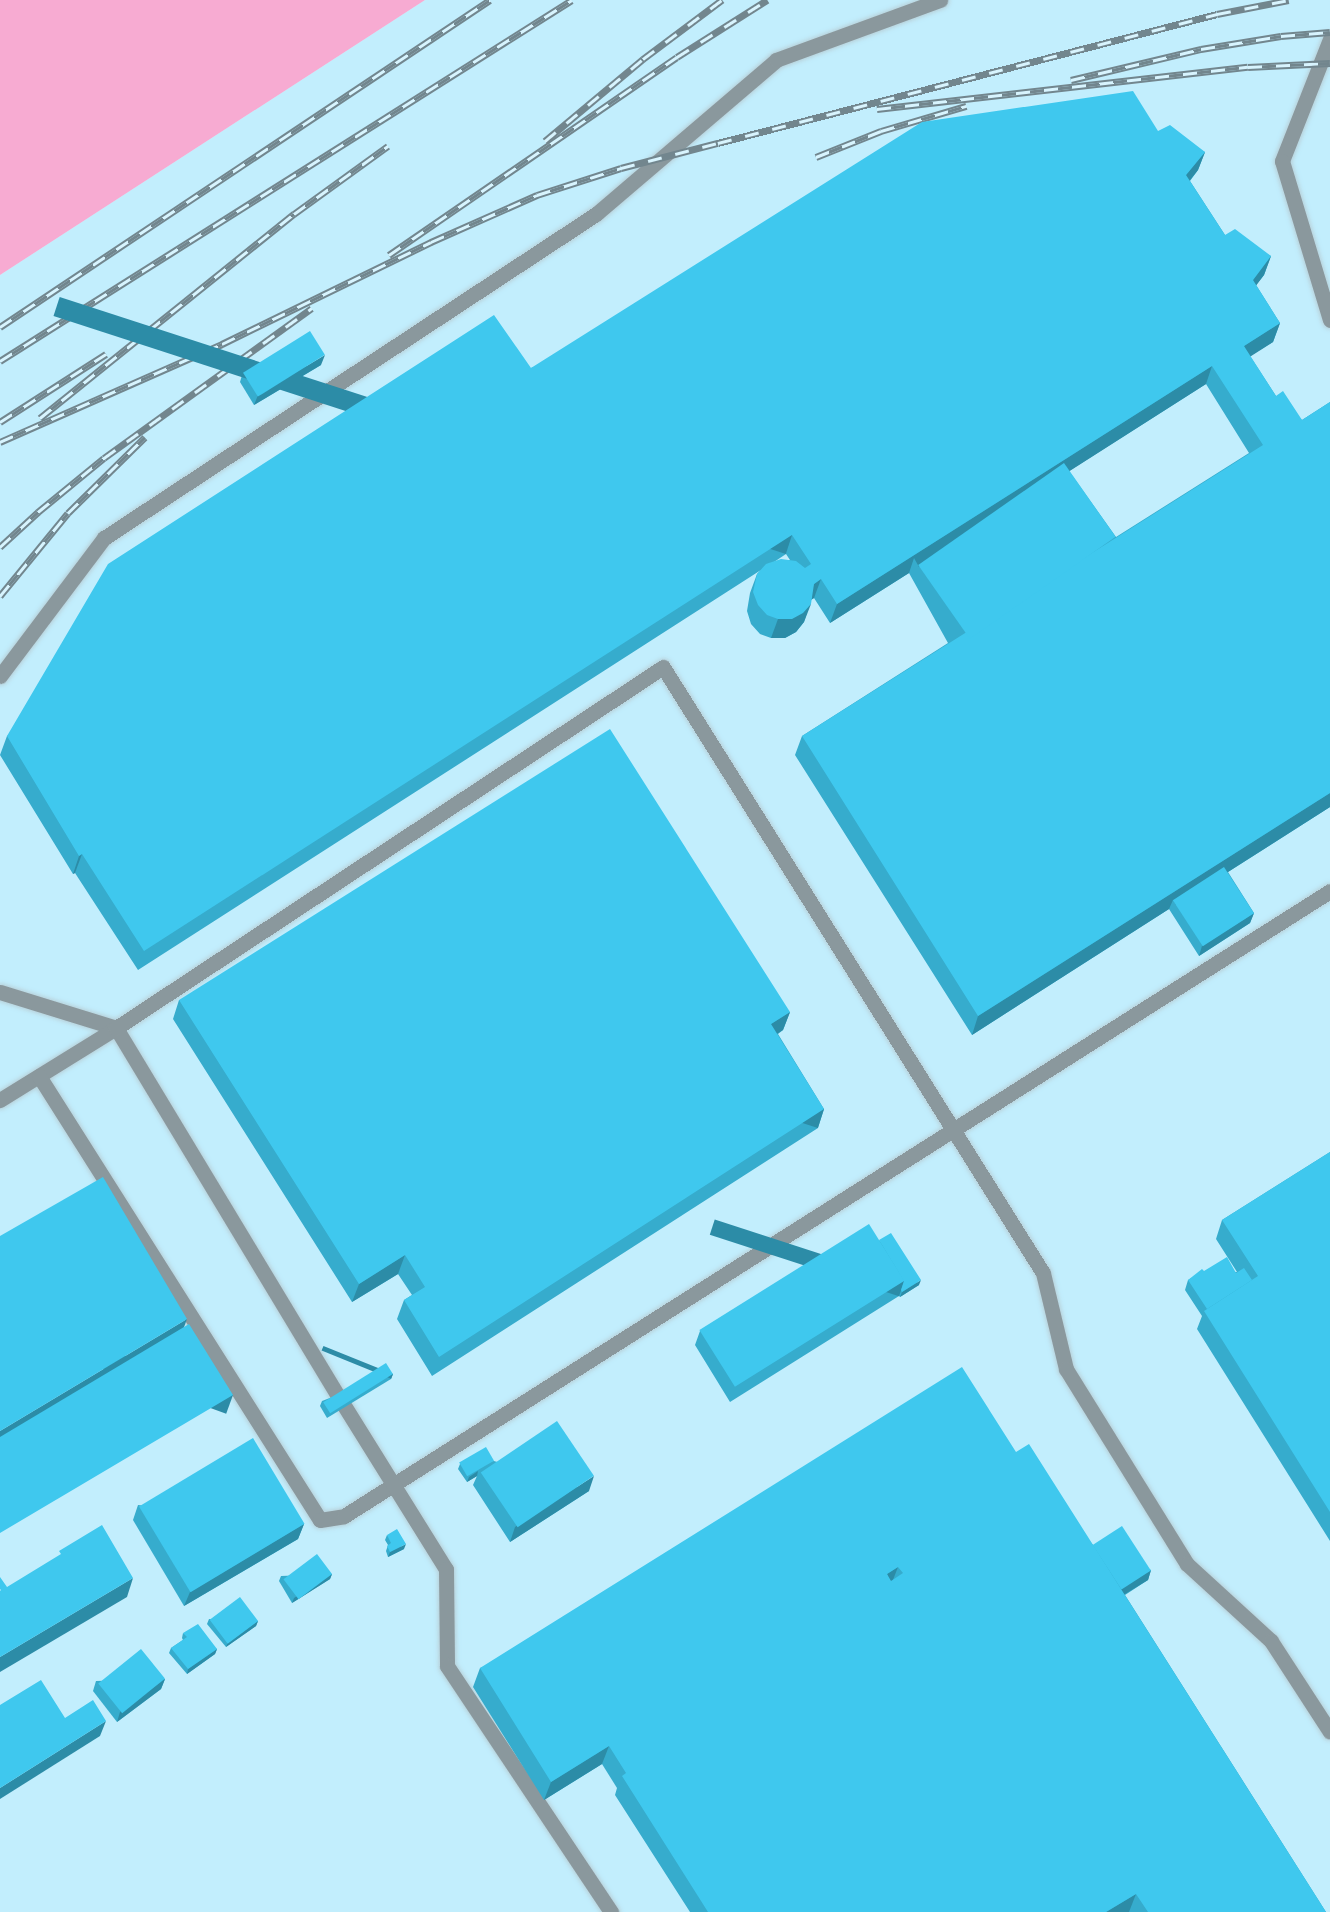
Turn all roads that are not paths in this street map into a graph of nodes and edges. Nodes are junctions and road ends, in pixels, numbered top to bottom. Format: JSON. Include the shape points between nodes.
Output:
{"nodes":[{"id":1,"x":940,"y":0,"type":"edge"},
{"id":2,"x":1330,"y":39,"type":"edge"},
{"id":3,"x":1330,"y":320,"type":"edge"},
{"id":4,"x":0,"y":676,"type":"edge"},
{"id":5,"x":1330,"y":891,"type":"edge"},
{"id":6,"x":0,"y":992,"type":"edge"},
{"id":7,"x":116,"y":1028,"type":"junction"},
{"id":8,"x":39,"y":1076,"type":"junction"},
{"id":9,"x":0,"y":1100,"type":"edge"},
{"id":10,"x":953,"y":1130,"type":"junction"},
{"id":11,"x":393,"y":1486,"type":"junction"},
{"id":12,"x":1330,"y":1732,"type":"edge"},
{"id":13,"x":611,"y":1912,"type":"edge"}],
"edges":[{"from":1,"to":4,"type":"lane","via":[[776,60],[596,214],[104,538]]},
{"from":2,"to":3,"type":"lane","via":[[1282,160]]},
{"from":5,"to":10,"type":"lane"},
{"from":6,"to":7,"type":"lane"},
{"from":7,"to":8,"type":"lane"},
{"from":7,"to":10,"type":"lane","via":[[663,667]]},
{"from":7,"to":11,"type":"lane"},
{"from":8,"to":9,"type":"lane"},
{"from":8,"to":11,"type":"lane","via":[[320,1520],[344,1516]]},
{"from":10,"to":11,"type":"lane"},
{"from":10,"to":12,"type":"lane","via":[[1043,1273],[1066,1369],[1186,1564],[1272,1641]]},
{"from":11,"to":13,"type":"lane","via":[[446,1569],[447,1666]]}]}
